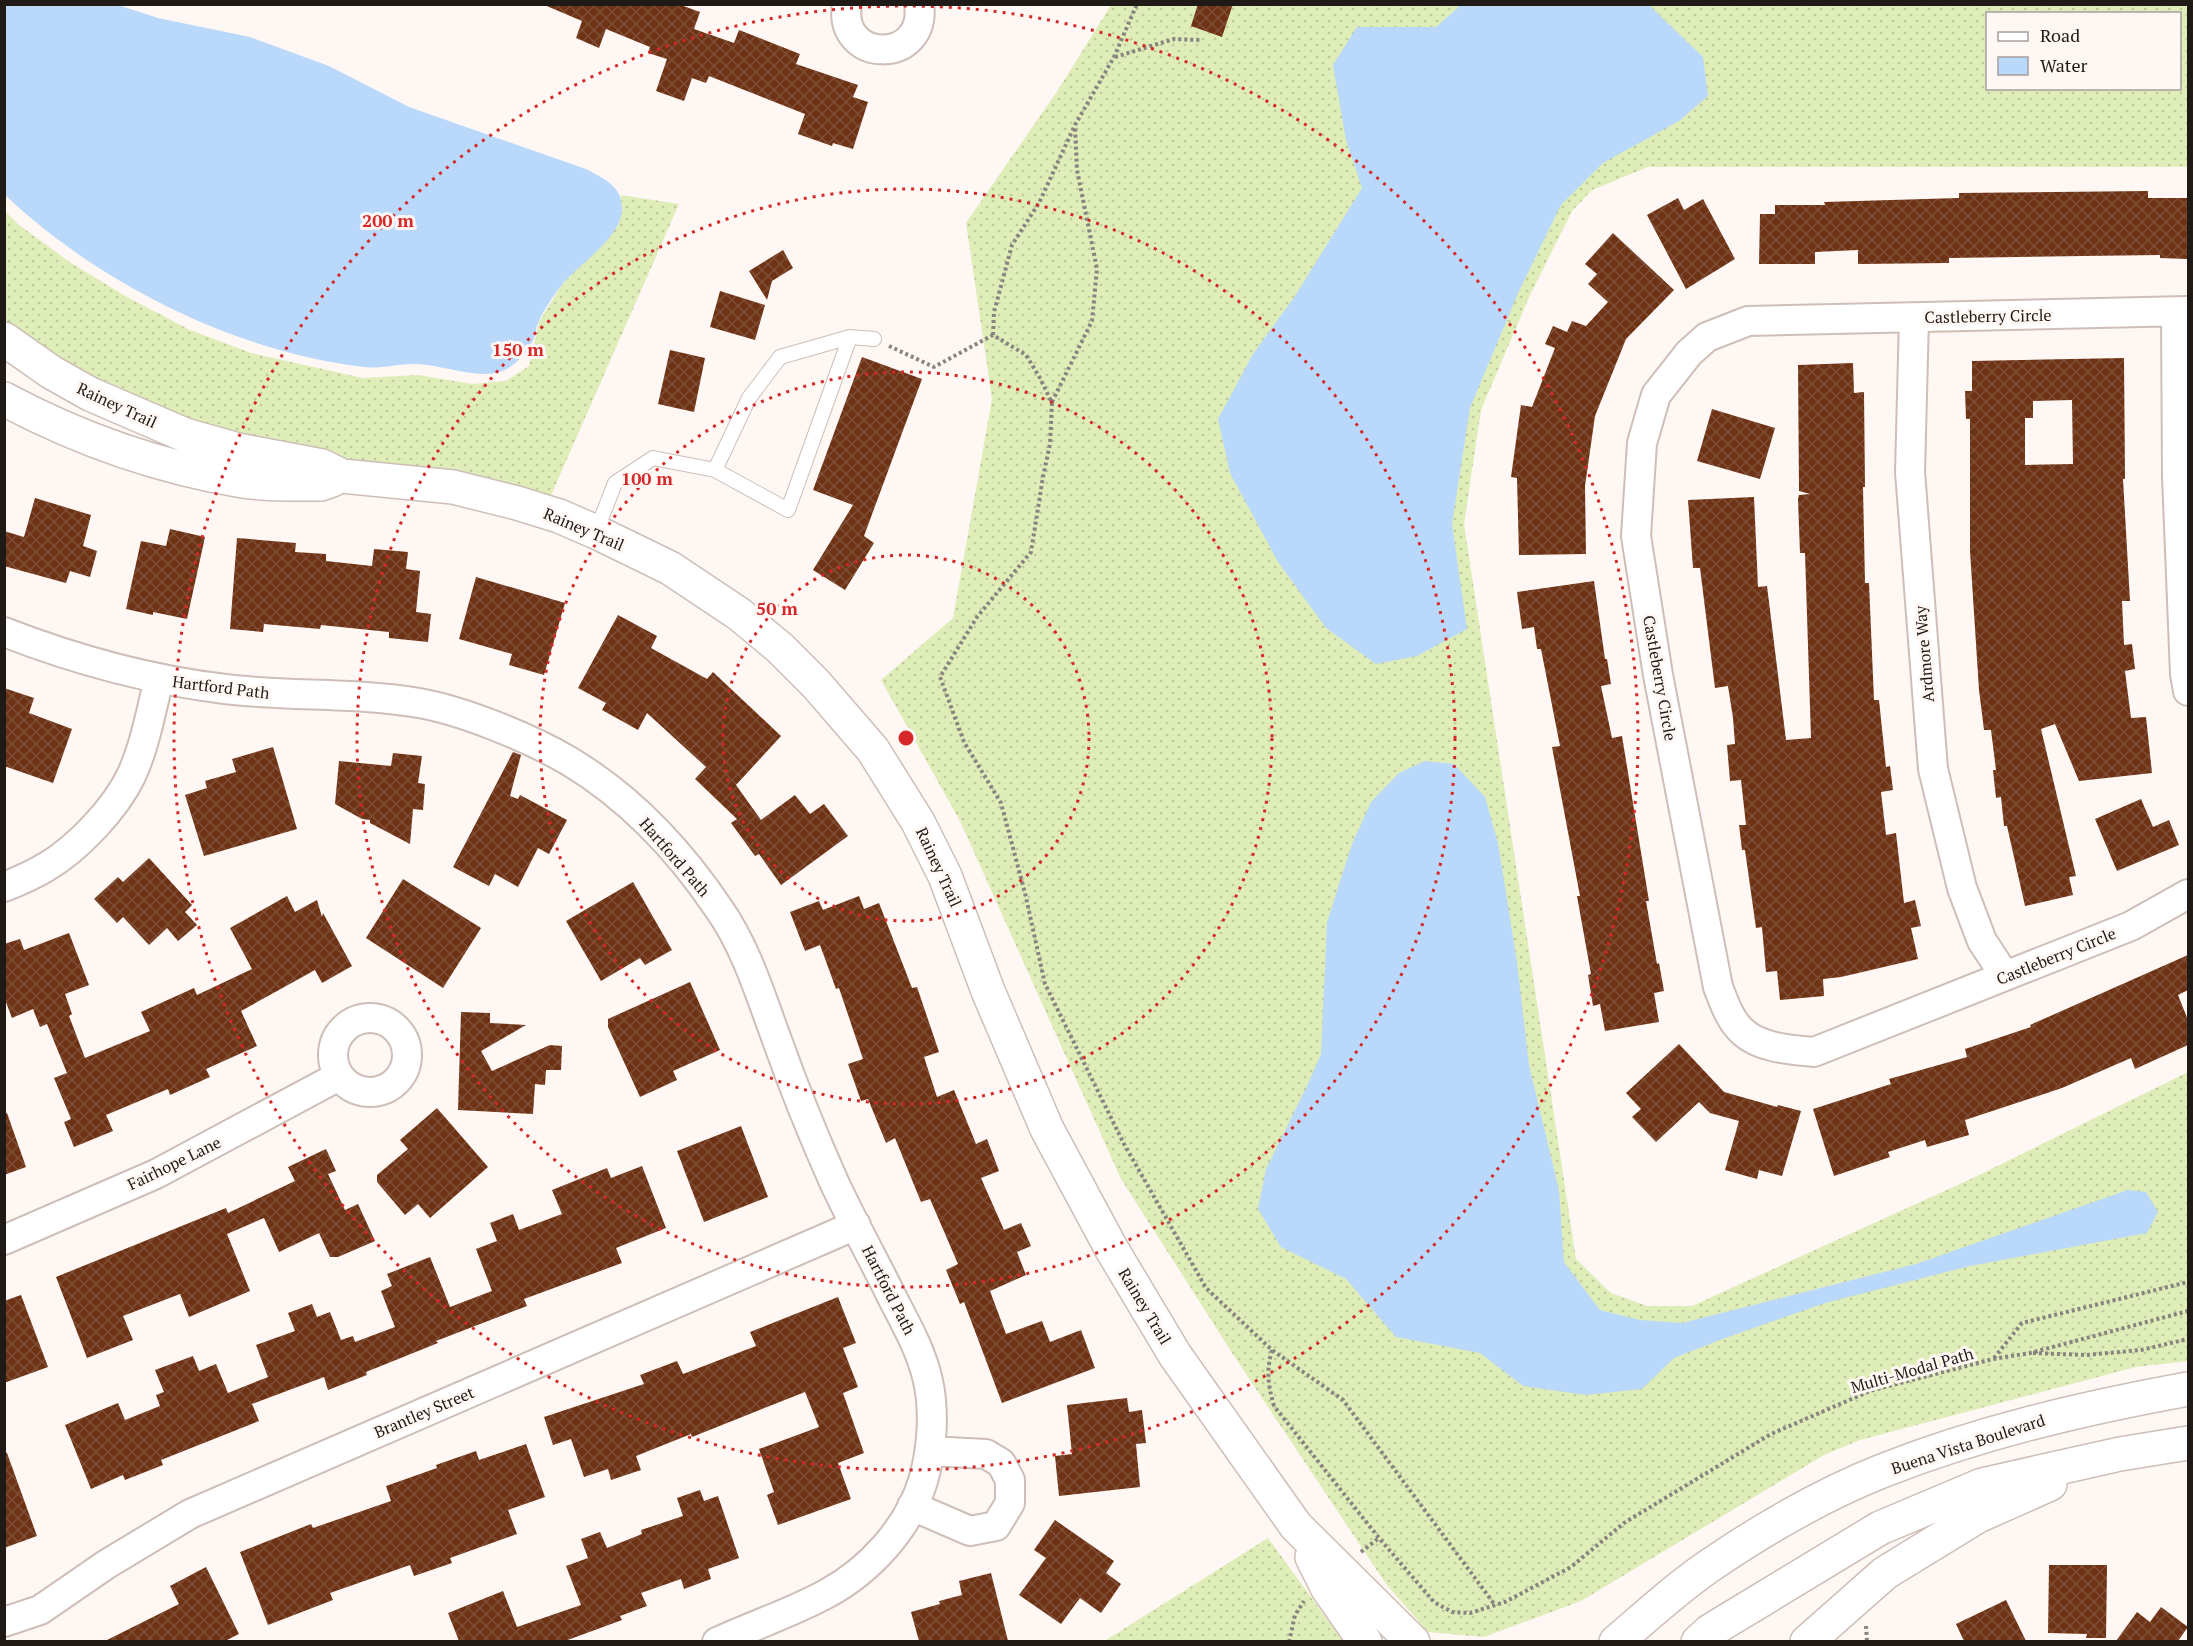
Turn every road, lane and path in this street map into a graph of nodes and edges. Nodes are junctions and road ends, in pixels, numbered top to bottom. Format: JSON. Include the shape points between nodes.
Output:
{"nodes":[{"id":1,"x":919,"y":4,"type":"edge"},
{"id":2,"x":1137,"y":4,"type":"edge"},
{"id":3,"x":843,"y":5,"type":"edge"},
{"id":4,"x":1200,"y":40,"type":"dead end"},
{"id":5,"x":1114,"y":57,"type":"junction"},
{"id":6,"x":1074,"y":125,"type":"junction"},
{"id":7,"x":2182,"y":312,"type":"edge"},
{"id":8,"x":1914,"y":318,"type":"junction"},
{"id":9,"x":993,"y":335,"type":"junction"},
{"id":10,"x":850,"y":337,"type":"junction"},
{"id":11,"x":4,"y":339,"type":"edge"},
{"id":12,"x":874,"y":339,"type":"joint"},
{"id":13,"x":4,"y":399,"type":"edge"},
{"id":14,"x":1052,"y":403,"type":"junction"},
{"id":15,"x":715,"y":470,"type":"junction"},
{"id":16,"x":342,"y":476,"type":"junction"},
{"id":17,"x":596,"y":532,"type":"junction"},
{"id":18,"x":4,"y":632,"type":"edge"},
{"id":19,"x":159,"y":679,"type":"junction"},
{"id":20,"x":2188,"y":691,"type":"edge"},
{"id":21,"x":4,"y":887,"type":"edge"},
{"id":22,"x":2188,"y":894,"type":"edge"},
{"id":23,"x":2005,"y":976,"type":"junction"},
{"id":24,"x":339,"y":1076,"type":"dead end"},
{"id":25,"x":856,"y":1225,"type":"junction"},
{"id":26,"x":4,"y":1240,"type":"edge"},
{"id":27,"x":2188,"y":1282,"type":"edge"},
{"id":28,"x":2188,"y":1311,"type":"edge"},
{"id":29,"x":2188,"y":1339,"type":"edge"},
{"id":30,"x":1272,"y":1350,"type":"junction"},
{"id":31,"x":2030,"y":1353,"type":"junction"},
{"id":32,"x":1993,"y":1359,"type":"junction"},
{"id":33,"x":2188,"y":1389,"type":"edge"},
{"id":34,"x":2188,"y":1443,"type":"edge"},
{"id":35,"x":930,"y":1452,"type":"junction"},
{"id":36,"x":2120,"y":1454,"type":"junction"},
{"id":37,"x":912,"y":1506,"type":"junction"},
{"id":38,"x":1296,"y":1526,"type":"junction"},
{"id":39,"x":1379,"y":1538,"type":"junction"},
{"id":40,"x":1361,"y":1552,"type":"dead end"},
{"id":41,"x":1306,"y":1598,"type":"dead end"},
{"id":42,"x":1495,"y":1605,"type":"junction"},
{"id":43,"x":4,"y":1622,"type":"edge"},
{"id":44,"x":1865,"y":1623,"type":"dead end"},
{"id":45,"x":717,"y":1641,"type":"edge"},
{"id":46,"x":1289,"y":1641,"type":"edge"},
{"id":47,"x":1365,"y":1641,"type":"edge"},
{"id":48,"x":1413,"y":1641,"type":"edge"},
{"id":49,"x":1616,"y":1641,"type":"edge"},
{"id":50,"x":1698,"y":1641,"type":"edge"},
{"id":51,"x":1807,"y":1641,"type":"edge"},
{"id":52,"x":1867,"y":1641,"type":"edge"}],
"edges":[{"from":1,"to":3,"type":"street","via":[[916,30],[900,47],[888,50],[871,48],[856,39]]},
{"from":2,"to":5,"type":"path"},
{"from":4,"to":5,"type":"path","via":[[1174,39]]},
{"from":5,"to":6,"type":"path"},
{"from":6,"to":9,"type":"path","via":[[1039,203],[1012,245],[994,312]]},
{"from":6,"to":14,"type":"path","via":[[1077,170],[1097,269],[1092,321]]},
{"from":7,"to":8,"type":"street","name":"Castleberry Circle"},
{"from":7,"to":20,"type":"street","via":[[2177,476]]},
{"from":8,"to":23,"type":"street","name":"Ardmore Way","via":[[1910,472],[1933,769],[1962,888],[1982,941]]},
{"from":8,"to":23,"type":"street","name":"Castleberry Circle","via":[[1748,321],[1707,337],[1656,395],[1642,443],[1636,536],[1658,675],[1718,987],[1743,1032],[1757,1041],[1814,1052]]},
{"from":9,"to":12,"type":"path","via":[[934,367]]},
{"from":9,"to":14,"type":"path","via":[[1026,355]]},
{"from":10,"to":12,"type":"lane"},
{"from":10,"to":15,"type":"lane","via":[[780,357],[749,398]]},
{"from":10,"to":15,"type":"lane","via":[[788,510]]},
{"from":11,"to":16,"type":"street","name":"Rainey Trail","via":[[90,394],[176,432],[238,450],[322,466]]},
{"from":13,"to":16,"type":"street","name":"Rainey Trail","via":[[80,436],[164,464],[245,481],[321,484]]},
{"from":14,"to":30,"type":"path","via":[[1050,444],[1031,552],[977,617],[940,677],[964,742],[1001,803],[1045,984],[1108,1112],[1206,1288]]},
{"from":15,"to":17,"type":"lane","via":[[653,458],[615,483]]},
{"from":16,"to":17,"type":"street","name":"Rainey Trail","via":[[453,487],[559,516]]},
{"from":17,"to":38,"type":"street","name":"Rainey Trail","via":[[670,568],[739,614],[816,684],[873,750],[918,822],[945,876],[1015,1056],[1085,1202],[1175,1356]]},
{"from":18,"to":19,"type":"street","name":"Hartford Path","via":[[98,665]]},
{"from":19,"to":21,"type":"street","via":[[143,744],[130,777],[113,803],[68,851]]},
{"from":19,"to":25,"type":"street","name":"Hartford Path","via":[[273,694],[384,698],[423,704],[528,740],[571,762],[615,794],[650,824],[721,911],[742,952],[797,1097]]},
{"from":22,"to":23,"type":"street","name":"Castleberry Circle","via":[[2131,926]]},
{"from":24,"to":26,"type":"street","name":"Fairhope Lane","via":[[156,1174]]},
{"from":25,"to":35,"type":"street","name":"Hartford Path","via":[[914,1340],[928,1382]]},
{"from":25,"to":43,"type":"street","name":"Brantley Street","via":[[190,1514],[107,1564],[40,1611]]},
{"from":27,"to":32,"type":"path","via":[[2022,1323]]},
{"from":28,"to":31,"type":"path","name":"Multi-Modal Path"},
{"from":29,"to":31,"type":"path","name":"Multi-Modal Path","via":[[2141,1350],[2086,1355]]},
{"from":30,"to":39,"type":"path","name":"Multi-Modal Path","via":[[1267,1384],[1274,1406]]},
{"from":30,"to":42,"type":"path","via":[[1343,1400]]},
{"from":31,"to":32,"type":"path","name":"Multi-Modal Path"},
{"from":32,"to":42,"type":"path","name":"Multi-Modal Path","via":[[1870,1391],[1771,1434],[1624,1523],[1571,1567]]},
{"from":33,"to":49,"type":"street","name":"Buena Vista Boulevard","via":[[2041,1419],[1949,1446],[1880,1472],[1805,1508],[1714,1563]]},
{"from":34,"to":36,"type":"street"},
{"from":35,"to":37,"type":"street","name":"Hartford Path"},
{"from":35,"to":37,"type":"street","via":[[986,1454],[1001,1463],[1010,1480],[1010,1503],[996,1526],[970,1532]]},
{"from":36,"to":50,"type":"street","via":[[1982,1485],[1880,1528]]},
{"from":36,"to":51,"type":"street","via":[[1969,1522],[1885,1573]]},
{"from":37,"to":45,"type":"street","name":"Hartford Path","via":[[881,1553],[854,1575],[826,1594]]},
{"from":38,"to":47,"type":"street","name":"Rainey Trail","via":[[1327,1587]]},
{"from":38,"to":48,"type":"street","name":"Rainey Trail"},
{"from":39,"to":40,"type":"path"},
{"from":39,"to":42,"type":"path","name":"Multi-Modal Path","via":[[1434,1602],[1452,1612],[1470,1613]]},
{"from":41,"to":46,"type":"path","via":[[1295,1615]]},
{"from":44,"to":52,"type":"path"}]}
